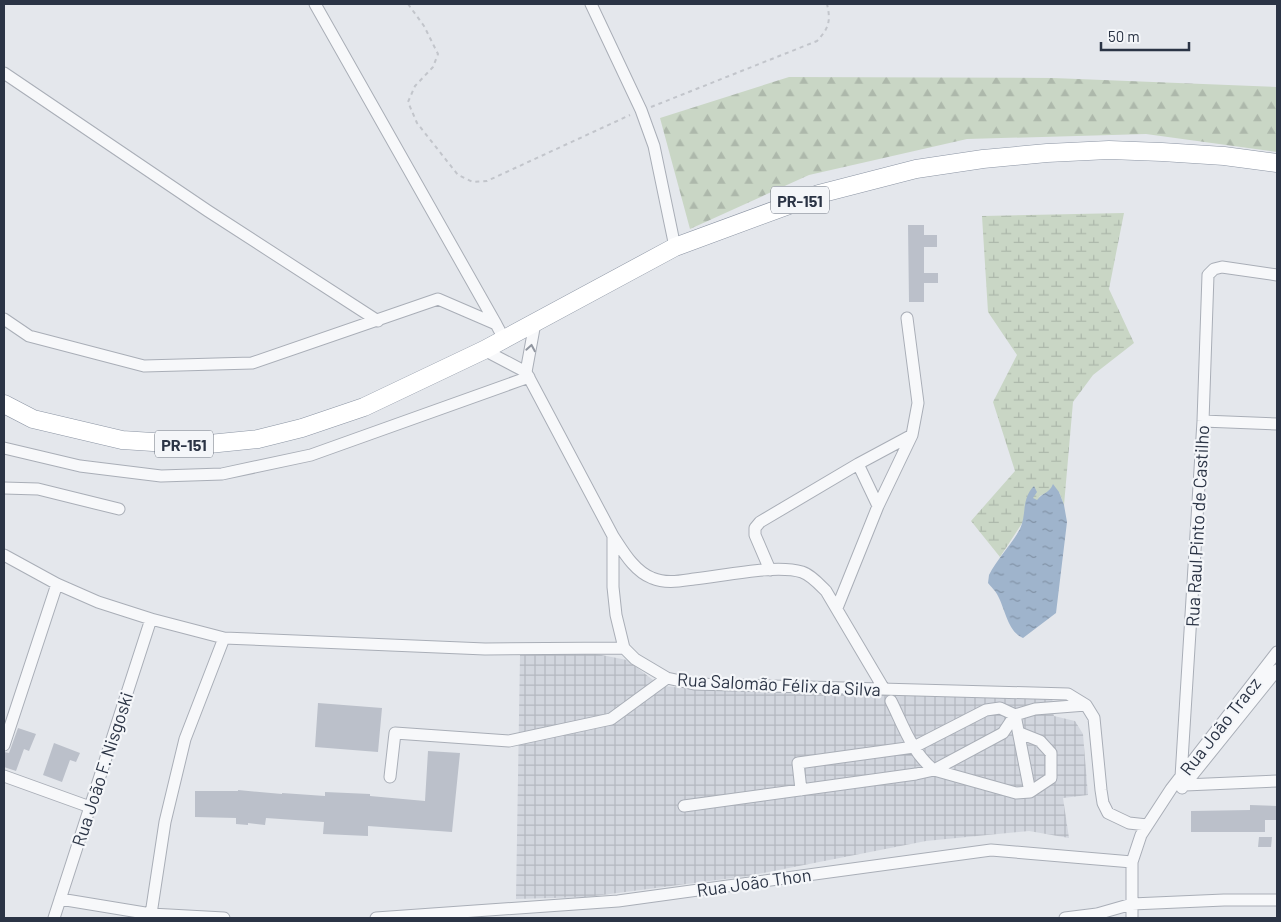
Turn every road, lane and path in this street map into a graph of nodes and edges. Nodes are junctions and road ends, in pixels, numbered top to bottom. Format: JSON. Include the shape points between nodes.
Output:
{"nodes":[{"id":1,"x":315,"y":4,"type":"edge"},
{"id":2,"x":408,"y":4,"type":"edge"},
{"id":3,"x":591,"y":4,"type":"edge"},
{"id":4,"x":827,"y":4,"type":"edge"},
{"id":5,"x":4,"y":73,"type":"edge"},
{"id":6,"x":641,"y":110,"type":"junction"},
{"id":7,"x":1277,"y":163,"type":"edge"},
{"id":8,"x":676,"y":248,"type":"junction"},
{"id":9,"x":1277,"y":275,"type":"edge"},
{"id":10,"x":907,"y":318,"type":"dead end"},
{"id":11,"x":4,"y":319,"type":"edge"},
{"id":12,"x":378,"y":321,"type":"junction"},
{"id":13,"x":535,"y":323,"type":"junction"},
{"id":14,"x":500,"y":331,"type":"junction"},
{"id":15,"x":484,"y":350,"type":"junction"},
{"id":16,"x":528,"y":375,"type":"junction"},
{"id":17,"x":4,"y":404,"type":"edge"},
{"id":18,"x":1203,"y":421,"type":"junction"},
{"id":19,"x":1277,"y":424,"type":"edge"},
{"id":20,"x":912,"y":435,"type":"junction"},
{"id":21,"x":4,"y":448,"type":"edge"},
{"id":22,"x":858,"y":464,"type":"junction"},
{"id":23,"x":4,"y":488,"type":"edge"},
{"id":24,"x":878,"y":506,"type":"junction"},
{"id":25,"x":119,"y":509,"type":"dead end"},
{"id":26,"x":613,"y":536,"type":"junction"},
{"id":27,"x":4,"y":555,"type":"edge"},
{"id":28,"x":770,"y":570,"type":"junction"},
{"id":29,"x":57,"y":584,"type":"junction"},
{"id":30,"x":837,"y":608,"type":"junction"},
{"id":31,"x":151,"y":619,"type":"junction"},
{"id":32,"x":224,"y":638,"type":"junction"},
{"id":33,"x":624,"y":648,"type":"junction"},
{"id":34,"x":1277,"y":652,"type":"edge"},
{"id":35,"x":1277,"y":670,"type":"edge"},
{"id":36,"x":667,"y":678,"type":"junction"},
{"id":37,"x":884,"y":689,"type":"junction"},
{"id":38,"x":890,"y":701,"type":"dead end"},
{"id":39,"x":1086,"y":705,"type":"junction"},
{"id":40,"x":1015,"y":715,"type":"junction"},
{"id":41,"x":1020,"y":733,"type":"junction"},
{"id":42,"x":4,"y":745,"type":"edge"},
{"id":43,"x":914,"y":748,"type":"junction"},
{"id":44,"x":934,"y":770,"type":"junction"},
{"id":45,"x":4,"y":776,"type":"edge"},
{"id":46,"x":390,"y":777,"type":"dead end"},
{"id":47,"x":1277,"y":780,"type":"edge"},
{"id":48,"x":1183,"y":781,"type":"junction"},
{"id":49,"x":801,"y":790,"type":"junction"},
{"id":50,"x":1030,"y":792,"type":"junction"},
{"id":51,"x":684,"y":806,"type":"dead end"},
{"id":52,"x":90,"y":807,"type":"junction"},
{"id":53,"x":1147,"y":825,"type":"junction"},
{"id":54,"x":1132,"y":862,"type":"junction"},
{"id":55,"x":60,"y":899,"type":"junction"},
{"id":56,"x":1277,"y":900,"type":"edge"},
{"id":57,"x":1132,"y":904,"type":"junction"},
{"id":58,"x":151,"y":914,"type":"junction"},
{"id":59,"x":54,"y":918,"type":"edge"},
{"id":60,"x":224,"y":918,"type":"edge"},
{"id":61,"x":376,"y":918,"type":"edge"},
{"id":62,"x":1064,"y":918,"type":"edge"},
{"id":63,"x":1132,"y":918,"type":"edge"}],
"edges":[{"from":1,"to":14,"type":"street"},
{"from":2,"to":6,"type":"path","via":[[438,54],[433,67],[415,86],[408,102],[417,123],[458,175],[473,182],[487,181]]},
{"from":3,"to":6,"type":"street"},
{"from":4,"to":6,"type":"path","via":[[830,17],[826,31],[817,41]]},
{"from":5,"to":12,"type":"street"},
{"from":6,"to":8,"type":"street","via":[[654,146]]},
{"from":7,"to":8,"type":"highway","number":"PR-151","via":[[1224,156],[1109,150],[983,159],[916,169],[819,194]]},
{"from":8,"to":13,"type":"highway","number":"PR-151"},
{"from":9,"to":18,"type":"street","name":"Rua Raul Pinto de Castilho","via":[[1222,268],[1214,269],[1208,275]]},
{"from":10,"to":20,"type":"street","via":[[918,403]]},
{"from":11,"to":12,"type":"street","via":[[29,336],[144,366],[252,363]]},
{"from":12,"to":14,"type":"street","via":[[438,299]]},
{"from":13,"to":14,"type":"highway","number":"PR-151"},
{"from":16,"to":13,"type":"street","one_way":true},
{"from":14,"to":15,"type":"highway","number":"PR-151"},
{"from":15,"to":16,"type":"street"},
{"from":15,"to":17,"type":"highway","number":"PR-151","via":[[364,407],[258,440],[199,445],[122,440],[33,419]]},
{"from":16,"to":21,"type":"street","via":[[311,455],[222,474],[152,475],[80,466]]},
{"from":16,"to":26,"type":"street"},
{"from":18,"to":19,"type":"street"},
{"from":18,"to":48,"type":"street","name":"Rua Raul Pinto de Castilho"},
{"from":20,"to":22,"type":"street"},
{"from":20,"to":24,"type":"street"},
{"from":22,"to":24,"type":"street"},
{"from":22,"to":28,"type":"street","via":[[760,522],[755,535]]},
{"from":23,"to":25,"type":"street","via":[[38,489]]},
{"from":24,"to":30,"type":"street"},
{"from":26,"to":28,"type":"street","via":[[638,570],[652,578],[672,582]]},
{"from":26,"to":33,"type":"street","via":[[613,587]]},
{"from":27,"to":29,"type":"street"},
{"from":28,"to":30,"type":"street","via":[[782,568],[803,572],[826,591]]},
{"from":29,"to":31,"type":"street","via":[[98,602]]},
{"from":29,"to":42,"type":"street"},
{"from":30,"to":37,"type":"street"},
{"from":31,"to":32,"type":"street"},
{"from":31,"to":52,"type":"street","name":"Rua João F. Nisgoski"},
{"from":32,"to":33,"type":"street","via":[[485,649]]},
{"from":32,"to":58,"type":"street","via":[[185,739],[165,822]]},
{"from":33,"to":36,"type":"street","name":"Rua Salomão Félix da Silva","via":[[634,659]]},
{"from":34,"to":48,"type":"street","name":"Rua João Tracz"},
{"from":35,"to":48,"type":"street","name":"Rua João Tracz"},
{"from":36,"to":37,"type":"street","name":"Rua Salomão Félix da Silva","via":[[694,684]]},
{"from":36,"to":46,"type":"street","via":[[611,719],[509,742],[395,733]]},
{"from":37,"to":39,"type":"street","name":"Rua Salomão Félix da Silva","via":[[1068,694]]},
{"from":38,"to":43,"type":"street"},
{"from":39,"to":40,"type":"street","via":[[1035,709]]},
{"from":39,"to":53,"type":"street","via":[[1094,718],[1103,803],[1108,813],[1129,823]]},
{"from":40,"to":41,"type":"street"},
{"from":40,"to":43,"type":"street","via":[[1000,708],[986,710]]},
{"from":40,"to":44,"type":"street","via":[[1003,733]]},
{"from":41,"to":50,"type":"street"},
{"from":41,"to":50,"type":"street","via":[[1040,741],[1051,753],[1051,778]]},
{"from":43,"to":44,"type":"street"},
{"from":43,"to":49,"type":"street","via":[[798,763]]},
{"from":44,"to":49,"type":"street"},
{"from":44,"to":50,"type":"street","via":[[1016,793]]},
{"from":45,"to":52,"type":"street"},
{"from":47,"to":48,"type":"street"},
{"from":48,"to":53,"type":"street","name":"Rua João Tracz","via":[[1178,793],[1164,800]]},
{"from":49,"to":51,"type":"street"},
{"from":52,"to":55,"type":"street","name":"Rua João F. Nisgoski"},
{"from":53,"to":54,"type":"street","name":"Rua João Tracz"},
{"from":54,"to":57,"type":"street","name":"Rua João Tracz"},
{"from":54,"to":61,"type":"street","name":"Rua João Thon","via":[[991,850],[618,901]]},
{"from":55,"to":58,"type":"street"},
{"from":55,"to":59,"type":"street","name":"Rua João F. Nisgoski"},
{"from":56,"to":57,"type":"street"},
{"from":57,"to":62,"type":"street","via":[[1096,914]]},
{"from":57,"to":63,"type":"street","name":"Rua João Tracz"},
{"from":58,"to":60,"type":"street"}]}
